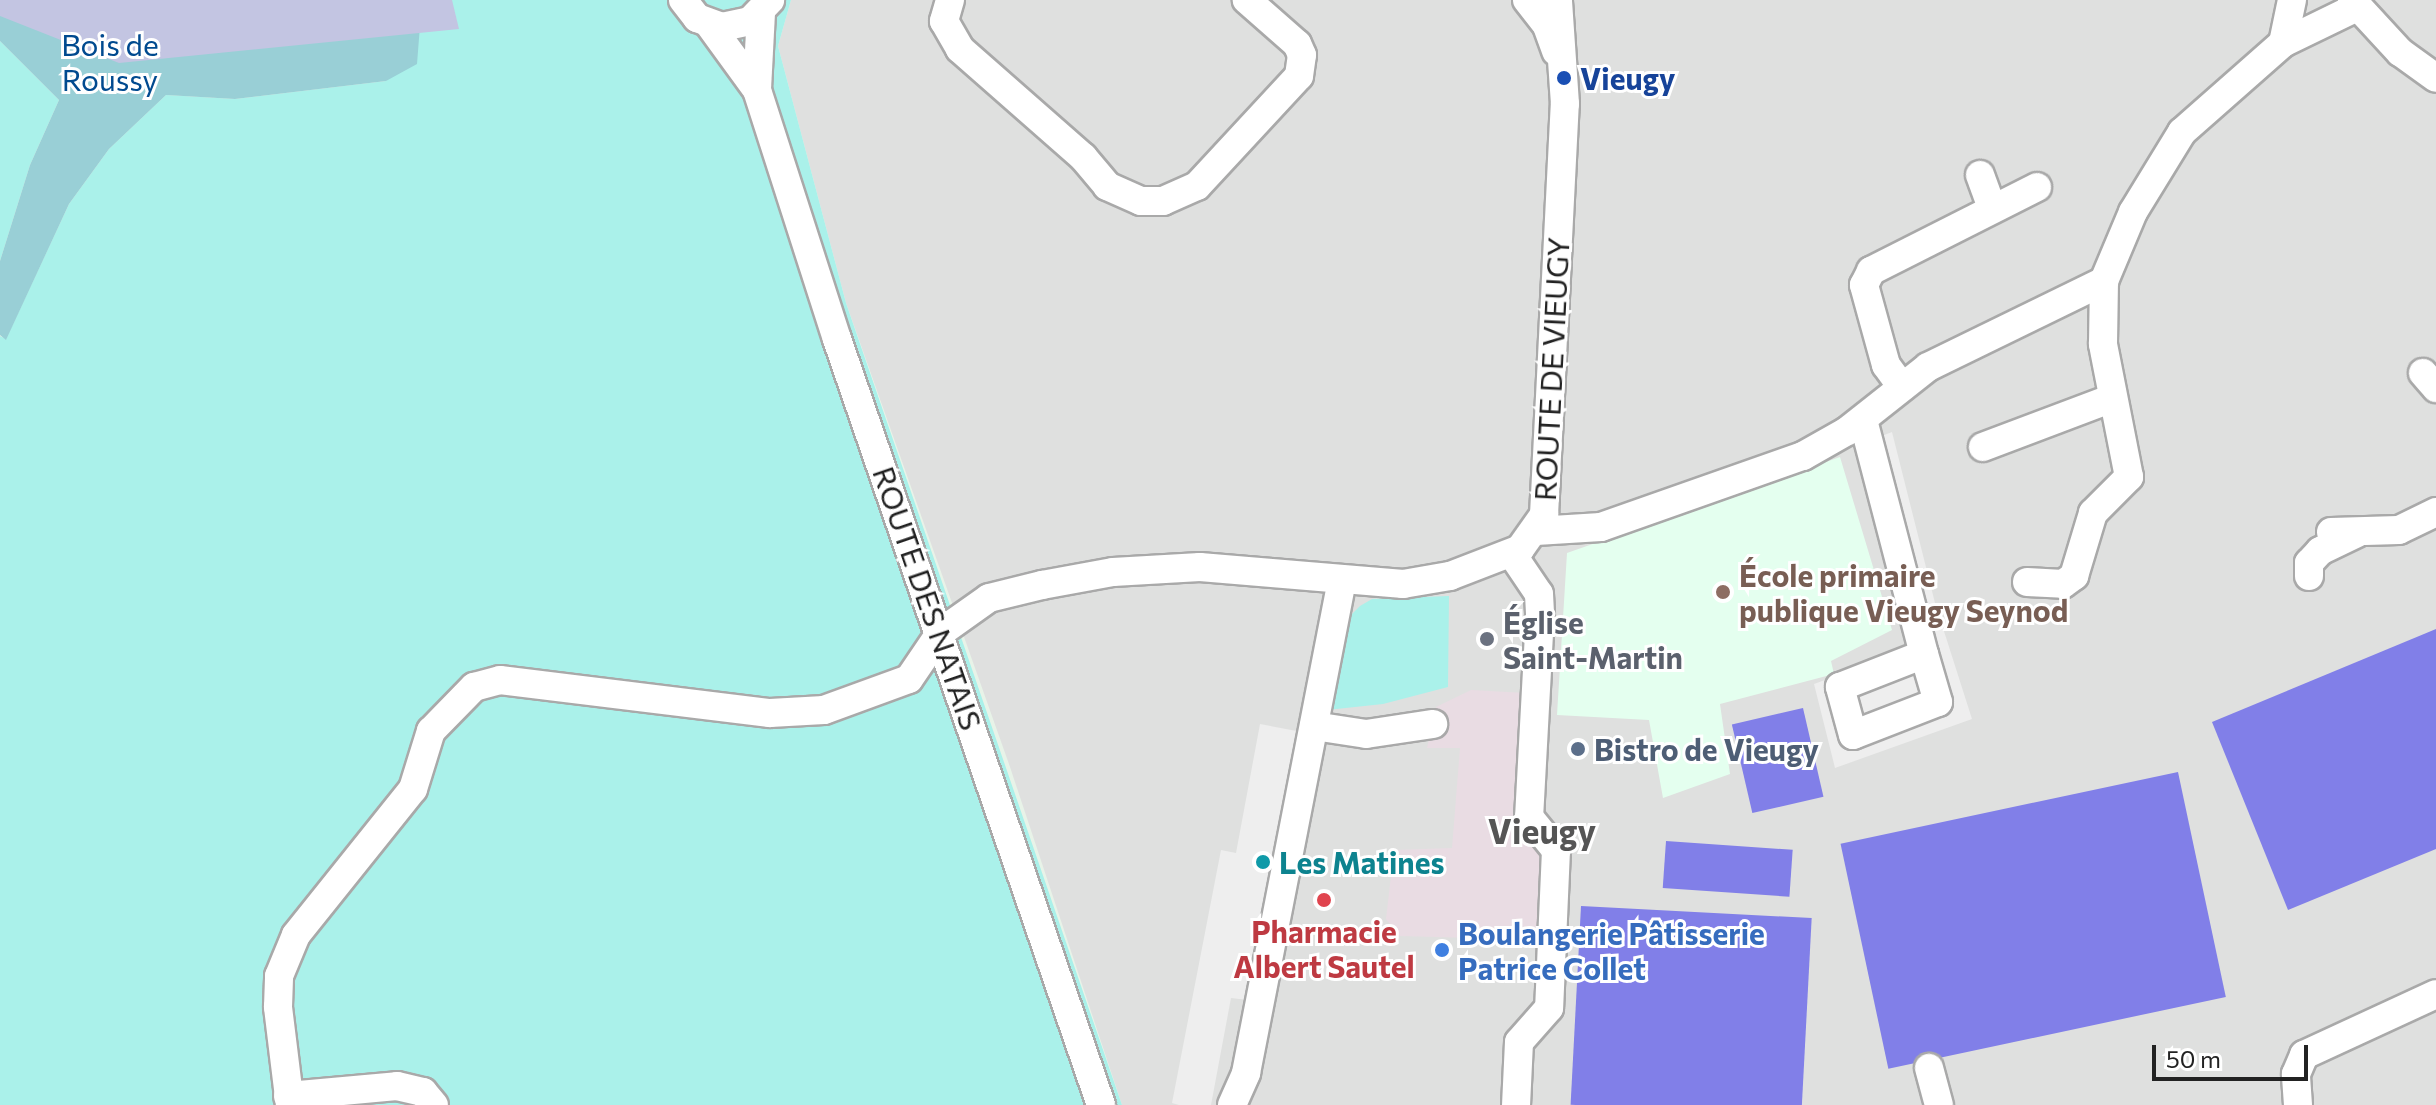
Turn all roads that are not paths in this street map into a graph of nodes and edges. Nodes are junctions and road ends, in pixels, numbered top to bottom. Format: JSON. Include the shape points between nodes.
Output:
{"nodes":[{"id":1,"x":683,"y":0,"type":"edge"},
{"id":2,"x":950,"y":0,"type":"edge"},
{"id":3,"x":1247,"y":0,"type":"edge"},
{"id":4,"x":1527,"y":0,"type":"edge"},
{"id":5,"x":1558,"y":0,"type":"edge"},
{"id":6,"x":2292,"y":0,"type":"edge"},
{"id":7,"x":2354,"y":4,"type":"edge"},
{"id":8,"x":766,"y":6,"type":"edge"},
{"id":9,"x":709,"y":24,"type":"junction"},
{"id":10,"x":2283,"y":43,"type":"junction"},
{"id":11,"x":1563,"y":70,"type":"junction"},
{"id":12,"x":2436,"y":78,"type":"edge"},
{"id":13,"x":757,"y":90,"type":"junction"},
{"id":14,"x":1980,"y":175,"type":"dead end"},
{"id":15,"x":2037,"y":187,"type":"dead end"},
{"id":16,"x":1992,"y":208,"type":"junction"},
{"id":17,"x":2104,"y":281,"type":"junction"},
{"id":18,"x":1902,"y":387,"type":"junction"},
{"id":19,"x":2110,"y":399,"type":"junction"},
{"id":20,"x":1863,"y":420,"type":"junction"},
{"id":21,"x":1983,"y":447,"type":"dead end"},
{"id":22,"x":2436,"y":512,"type":"edge"},
{"id":23,"x":1536,"y":531,"type":"junction"},
{"id":24,"x":2361,"y":531,"type":"junction"},
{"id":25,"x":2331,"y":532,"type":"dead end"},
{"id":26,"x":1512,"y":554,"type":"junction"},
{"id":27,"x":2309,"y":576,"type":"dead end"},
{"id":28,"x":1342,"y":580,"type":"junction"},
{"id":29,"x":2027,"y":582,"type":"dead end"},
{"id":30,"x":941,"y":632,"type":"junction"},
{"id":31,"x":1924,"y":654,"type":"dead end"},
{"id":32,"x":1433,"y":724,"type":"dead end"},
{"id":33,"x":1314,"y":726,"type":"junction"},
{"id":34,"x":2436,"y":994,"type":"edge"},
{"id":35,"x":1929,"y":1068,"type":"dead end"},
{"id":36,"x":289,"y":1100,"type":"edge"},
{"id":37,"x":434,"y":1105,"type":"edge"},
{"id":38,"x":1101,"y":1105,"type":"edge"},
{"id":39,"x":1232,"y":1105,"type":"edge"},
{"id":40,"x":1516,"y":1105,"type":"edge"},
{"id":41,"x":1939,"y":1105,"type":"edge"},
{"id":42,"x":2298,"y":1105,"type":"edge"}],
"edges":[{"from":1,"to":9,"type":"street","name":"ROUTE DES NATAIS"},
{"from":2,"to":3,"type":"street","via":[[944,21],[960,49],[1083,157],[1107,186],[1141,201],[1163,201],[1197,186],[1299,76],[1302,55],[1297,44]]},
{"from":4,"to":11,"type":"street","name":"ROUTE DE VIEUGY","via":[[1547,26]]},
{"from":5,"to":11,"type":"street","name":"ROUTE DE VIEUGY"},
{"from":6,"to":10,"type":"street"},
{"from":7,"to":10,"type":"street"},
{"from":7,"to":12,"type":"street","via":[[2400,52]]},
{"from":8,"to":9,"type":"street","via":[[737,26]]},
{"from":8,"to":13,"type":"street","name":"ROUTE DES NATAIS"},
{"from":9,"to":13,"type":"street","name":"ROUTE DES NATAIS"},
{"from":10,"to":17,"type":"street","via":[[2182,132],[2133,212]]},
{"from":11,"to":23,"type":"street","name":"ROUTE DE VIEUGY","via":[[1550,425],[1544,515]]},
{"from":13,"to":30,"type":"street","name":"ROUTE DES NATAIS","via":[[837,339]]},
{"from":14,"to":16,"type":"street"},
{"from":15,"to":16,"type":"street"},
{"from":16,"to":18,"type":"street","via":[[1871,271],[1864,285],[1886,365]]},
{"from":17,"to":18,"type":"street","via":[[1928,367]]},
{"from":17,"to":19,"type":"street","via":[[2103,344]]},
{"from":18,"to":20,"type":"street"},
{"from":19,"to":21,"type":"street"},
{"from":19,"to":29,"type":"street","via":[[2129,477],[2093,513],[2074,576],[2063,584]]},
{"from":20,"to":23,"type":"street","via":[[1803,456],[1601,527]]},
{"from":20,"to":31,"type":"street"},
{"from":22,"to":24,"type":"street","via":[[2399,530]]},
{"from":23,"to":26,"type":"street","name":"ROUTE DE VIEUGY"},
{"from":24,"to":25,"type":"street"},
{"from":24,"to":27,"type":"street","via":[[2320,551],[2309,563]]},
{"from":26,"to":28,"type":"street","via":[[1425,582]]},
{"from":26,"to":40,"type":"street","via":[[1531,579],[1540,604],[1529,817],[1556,850],[1549,1008],[1519,1042]]},
{"from":28,"to":30,"type":"street","via":[[1200,567],[1113,572],[989,598]]},
{"from":28,"to":33,"type":"street"},
{"from":30,"to":36,"type":"street","via":[[909,679],[824,710],[770,713],[500,680],[474,687],[431,731],[413,789],[296,935],[279,976]]},
{"from":30,"to":38,"type":"street","name":"ROUTE DES NATAIS"},
{"from":32,"to":33,"type":"street","via":[[1366,734]]},
{"from":33,"to":39,"type":"street","via":[[1246,1073]]},
{"from":34,"to":42,"type":"street","via":[[2304,1055],[2296,1074]]},
{"from":35,"to":41,"type":"street"},
{"from":36,"to":37,"type":"street","via":[[397,1086],[423,1092]]}]}
